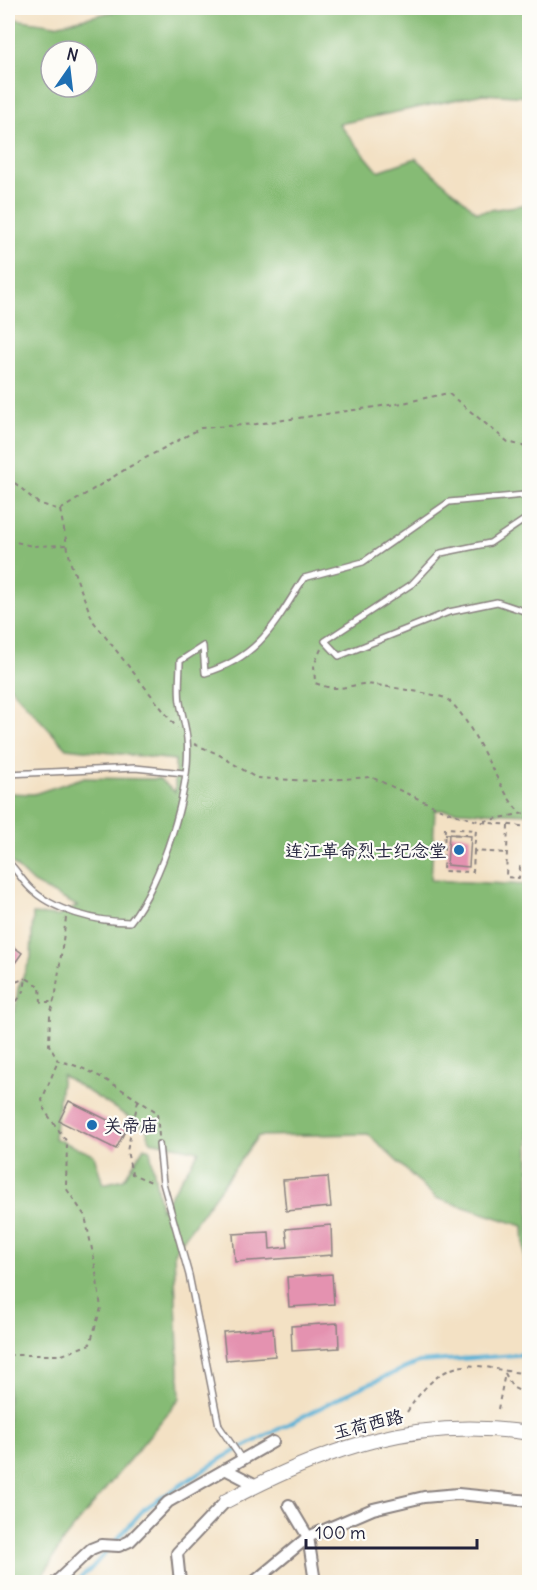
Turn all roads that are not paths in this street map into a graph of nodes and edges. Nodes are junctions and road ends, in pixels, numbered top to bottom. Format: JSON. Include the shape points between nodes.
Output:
{"nodes":[{"id":1,"x":530,"y":510,"type":"edge"},
{"id":2,"x":530,"y":516,"type":"edge"},
{"id":3,"x":530,"y":614,"type":"edge"},
{"id":4,"x":184,"y":773,"type":"junction"},
{"id":5,"x":8,"y":774,"type":"edge"},
{"id":6,"x":8,"y":862,"type":"edge"},
{"id":7,"x":159,"y":1144,"type":"road end"},
{"id":8,"x":530,"y":1433,"type":"edge"},
{"id":9,"x":273,"y":1442,"type":"dead end"},
{"id":10,"x":241,"y":1458,"type":"junction"},
{"id":11,"x":225,"y":1469,"type":"junction"},
{"id":12,"x":256,"y":1485,"type":"junction"},
{"id":13,"x":226,"y":1501,"type":"joint"},
{"id":14,"x":530,"y":1501,"type":"edge"},
{"id":15,"x":289,"y":1505,"type":"dead end"},
{"id":16,"x":308,"y":1537,"type":"junction"},
{"id":17,"x":56,"y":1582,"type":"edge"},
{"id":18,"x":180,"y":1582,"type":"edge"},
{"id":19,"x":254,"y":1582,"type":"edge"},
{"id":20,"x":315,"y":1582,"type":"edge"}],
"edges":[{"from":1,"to":4,"type":"lane","via":[[524,495],[449,502],[363,562],[304,578],[264,639],[227,666],[205,673],[202,646],[180,661],[180,700],[187,741]]},
{"from":2,"to":3,"type":"lane","via":[[490,543],[441,554],[412,584],[325,641],[339,656],[449,612],[497,602]]},
{"from":4,"to":5,"type":"lane","via":[[135,768]]},
{"from":4,"to":6,"type":"lane","via":[[183,793],[162,861],[143,906],[130,922],[108,922],[53,904],[30,888]]},
{"from":7,"to":10,"type":"lane","via":[[163,1183],[189,1275],[219,1426]]},
{"from":8,"to":12,"type":"main road","name":"玉荷西路","via":[[467,1427],[404,1432],[326,1453]]},
{"from":9,"to":10,"type":"street"},
{"from":10,"to":11,"type":"street"},
{"from":11,"to":12,"type":"street"},
{"from":11,"to":17,"type":"street","via":[[168,1502],[130,1540],[119,1546],[100,1545],[91,1549]]},
{"from":12,"to":13,"type":"main road","name":"玉荷西路"},
{"from":13,"to":18,"type":"street","via":[[177,1553]]},
{"from":14,"to":16,"type":"street","via":[[458,1494],[424,1497],[373,1509]]},
{"from":15,"to":16,"type":"street"},
{"from":16,"to":19,"type":"street"},
{"from":16,"to":20,"type":"street"}]}
